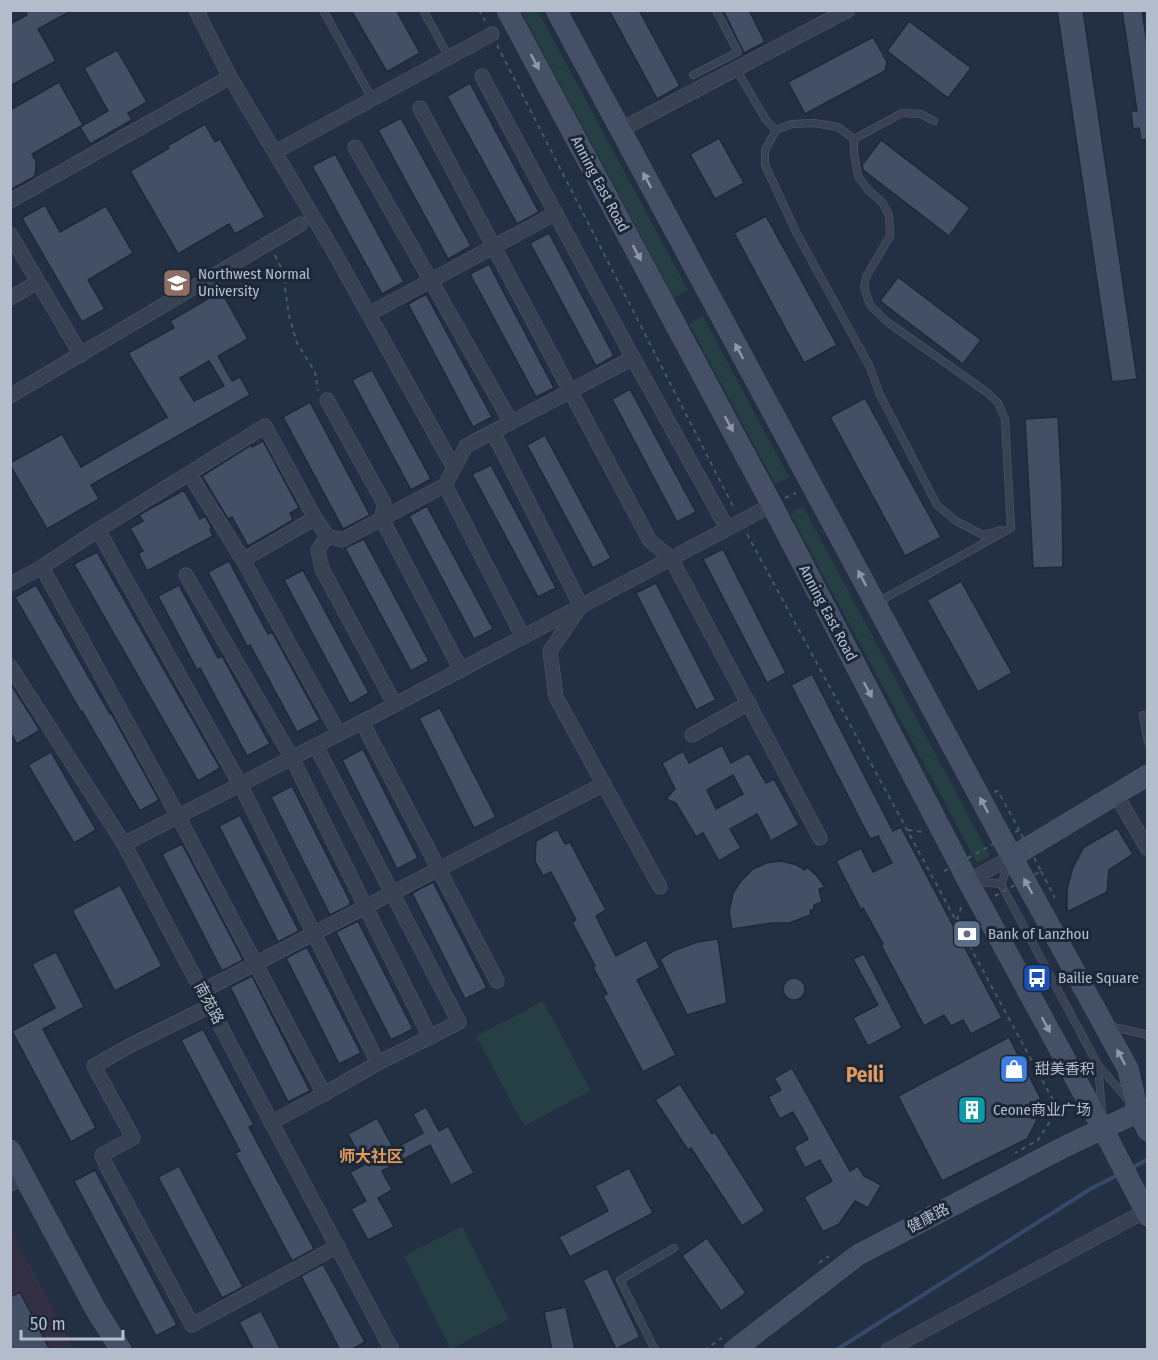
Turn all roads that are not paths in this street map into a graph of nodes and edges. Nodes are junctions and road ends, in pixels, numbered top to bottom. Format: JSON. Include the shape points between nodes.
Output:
{"nodes":[{"id":1,"x":196,"y":10,"type":"edge"},
{"id":2,"x":323,"y":10,"type":"edge"},
{"id":3,"x":423,"y":10,"type":"edge"},
{"id":4,"x":507,"y":10,"type":"edge"},
{"id":5,"x":556,"y":10,"type":"edge"},
{"id":6,"x":716,"y":10,"type":"edge"},
{"id":7,"x":848,"y":10,"type":"edge"},
{"id":8,"x":492,"y":34,"type":"road end"},
{"id":9,"x":449,"y":57,"type":"junction"},
{"id":10,"x":736,"y":69,"type":"junction"},
{"id":11,"x":693,"y":75,"type":"dead end"},
{"id":12,"x":482,"y":76,"type":"dead end"},
{"id":13,"x":230,"y":77,"type":"junction"},
{"id":14,"x":372,"y":99,"type":"junction"},
{"id":15,"x":420,"y":108,"type":"dead end"},
{"id":16,"x":934,"y":121,"type":"dead end"},
{"id":17,"x":620,"y":130,"type":"junction"},
{"id":18,"x":776,"y":130,"type":"junction"},
{"id":19,"x":854,"y":139,"type":"junction"},
{"id":20,"x":355,"y":147,"type":"dead end"},
{"id":21,"x":275,"y":152,"type":"junction"},
{"id":22,"x":10,"y":201,"type":"edge"},
{"id":23,"x":556,"y":213,"type":"junction"},
{"id":24,"x":301,"y":224,"type":"dead end"},
{"id":25,"x":10,"y":234,"type":"edge"},
{"id":26,"x":494,"y":247,"type":"junction"},
{"id":27,"x":431,"y":280,"type":"junction"},
{"id":28,"x":38,"y":282,"type":"junction"},
{"id":29,"x":10,"y":298,"type":"edge"},
{"id":30,"x":369,"y":314,"type":"junction"},
{"id":31,"x":81,"y":355,"type":"junction"},
{"id":32,"x":633,"y":358,"type":"junction"},
{"id":33,"x":13,"y":390,"type":"edge"},
{"id":34,"x":571,"y":391,"type":"junction"},
{"id":35,"x":327,"y":399,"type":"road end"},
{"id":36,"x":511,"y":422,"type":"junction"},
{"id":37,"x":493,"y":432,"type":"junction"},
{"id":38,"x":454,"y":468,"type":"junction"},
{"id":39,"x":189,"y":473,"type":"junction"},
{"id":40,"x":445,"y":485,"type":"junction"},
{"id":41,"x":772,"y":505,"type":"junction"},
{"id":42,"x":315,"y":518,"type":"junction"},
{"id":43,"x":382,"y":519,"type":"junction"},
{"id":44,"x":727,"y":528,"type":"junction"},
{"id":45,"x":1011,"y":528,"type":"junction"},
{"id":46,"x":98,"y":530,"type":"junction"},
{"id":47,"x":327,"y":536,"type":"junction"},
{"id":48,"x":671,"y":558,"type":"junction"},
{"id":49,"x":243,"y":560,"type":"junction"},
{"id":50,"x":42,"y":567,"type":"junction"},
{"id":51,"x":186,"y":575,"type":"dead end"},
{"id":52,"x":10,"y":584,"type":"edge"},
{"id":53,"x":875,"y":604,"type":"junction"},
{"id":54,"x":581,"y":606,"type":"junction"},
{"id":55,"x":523,"y":637,"type":"junction"},
{"id":56,"x":10,"y":666,"type":"edge"},
{"id":57,"x":461,"y":670,"type":"junction"},
{"id":58,"x":749,"y":703,"type":"junction"},
{"id":59,"x":395,"y":705,"type":"junction"},
{"id":60,"x":1143,"y":715,"type":"dead end"},
{"id":61,"x":362,"y":722,"type":"junction"},
{"id":62,"x":339,"y":734,"type":"junction"},
{"id":63,"x":693,"y":735,"type":"dead end"},
{"id":64,"x":1148,"y":742,"type":"edge"},
{"id":65,"x":316,"y":746,"type":"junction"},
{"id":66,"x":292,"y":758,"type":"junction"},
{"id":67,"x":1148,"y":775,"type":"edge"},
{"id":68,"x":240,"y":784,"type":"junction"},
{"id":69,"x":604,"y":784,"type":"junction"},
{"id":70,"x":1116,"y":794,"type":"junction"},
{"id":71,"x":178,"y":816,"type":"junction"},
{"id":72,"x":820,"y":838,"type":"dead end"},
{"id":73,"x":124,"y":844,"type":"junction"},
{"id":74,"x":1147,"y":848,"type":"edge"},
{"id":75,"x":1012,"y":857,"type":"junction"},
{"id":76,"x":438,"y":869,"type":"junction"},
{"id":77,"x":968,"y":881,"type":"junction"},
{"id":78,"x":1001,"y":884,"type":"junction"},
{"id":79,"x":660,"y":887,"type":"dead end"},
{"id":80,"x":393,"y":892,"type":"junction"},
{"id":81,"x":365,"y":907,"type":"junction"},
{"id":82,"x":315,"y":933,"type":"junction"},
{"id":83,"x":256,"y":963,"type":"junction"},
{"id":84,"x":497,"y":981,"type":"dead end"},
{"id":85,"x":202,"y":991,"type":"junction"},
{"id":86,"x":210,"y":1005,"type":"junction"},
{"id":87,"x":1103,"y":1024,"type":"junction"},
{"id":88,"x":1148,"y":1035,"type":"edge"},
{"id":89,"x":430,"y":1037,"type":"junction"},
{"id":90,"x":378,"y":1063,"type":"junction"},
{"id":91,"x":1098,"y":1065,"type":"junction"},
{"id":92,"x":324,"y":1094,"type":"junction"},
{"id":93,"x":1143,"y":1110,"type":"edge"},
{"id":94,"x":272,"y":1122,"type":"junction"},
{"id":95,"x":1103,"y":1129,"type":"junction"},
{"id":96,"x":1148,"y":1131,"type":"edge"},
{"id":97,"x":10,"y":1150,"type":"edge"},
{"id":98,"x":18,"y":1181,"type":"edge"},
{"id":99,"x":1146,"y":1213,"type":"edge"},
{"id":100,"x":338,"y":1246,"type":"junction"},
{"id":101,"x":674,"y":1248,"type":"dead end"},
{"id":102,"x":728,"y":1344,"type":"edge"},
{"id":103,"x":120,"y":1350,"type":"edge"},
{"id":104,"x":393,"y":1350,"type":"edge"},
{"id":105,"x":655,"y":1350,"type":"edge"},
{"id":106,"x":888,"y":1350,"type":"edge"}],
"edges":[{"from":1,"to":13,"type":"street"},
{"from":2,"to":14,"type":"lane"},
{"from":3,"to":9,"type":"lane"},
{"from":4,"to":41,"type":"main road","name":"Anning East Road","one_way":true},
{"from":5,"to":17,"type":"main road"},
{"from":6,"to":11,"type":"lane","via":[[738,52]]},
{"from":7,"to":10,"type":"street"},
{"from":8,"to":9,"type":"street"},
{"from":9,"to":14,"type":"street"},
{"from":10,"to":17,"type":"street"},
{"from":10,"to":18,"type":"lane"},
{"from":12,"to":23,"type":"street"},
{"from":13,"to":21,"type":"street"},
{"from":13,"to":22,"type":"street"},
{"from":14,"to":21,"type":"street"},
{"from":15,"to":26,"type":"street"},
{"from":16,"to":19,"type":"lane","via":[[921,114],[902,113]]},
{"from":53,"to":17,"type":"main road","one_way":true},
{"from":18,"to":19,"type":"lane","via":[[792,124],[814,123],[838,127]]},
{"from":18,"to":45,"type":"lane","via":[[765,150],[765,165],[937,504],[983,535]]},
{"from":19,"to":45,"type":"lane","via":[[858,176],[889,215],[890,236],[866,277],[864,287],[870,305],[998,403],[1005,419]]},
{"from":20,"to":27,"type":"street"},
{"from":21,"to":30,"type":"street"},
{"from":23,"to":26,"type":"street"},
{"from":23,"to":32,"type":"street"},
{"from":24,"to":31,"type":"street"},
{"from":25,"to":28,"type":"street"},
{"from":26,"to":27,"type":"street"},
{"from":26,"to":34,"type":"street"},
{"from":27,"to":30,"type":"street"},
{"from":27,"to":36,"type":"street"},
{"from":28,"to":29,"type":"street"},
{"from":28,"to":31,"type":"street"},
{"from":30,"to":38,"type":"street"},
{"from":31,"to":33,"type":"street"},
{"from":32,"to":34,"type":"street"},
{"from":32,"to":44,"type":"street"},
{"from":34,"to":36,"type":"street"},
{"from":34,"to":48,"type":"street","via":[[650,541]]},
{"from":35,"to":43,"type":"street","via":[[384,503]]},
{"from":36,"to":37,"type":"street"},
{"from":37,"to":38,"type":"street","via":[[466,446]]},
{"from":37,"to":54,"type":"street"},
{"from":38,"to":40,"type":"street"},
{"from":39,"to":42,"type":"street","via":[[265,426]]},
{"from":39,"to":46,"type":"street"},
{"from":39,"to":49,"type":"street"},
{"from":40,"to":43,"type":"street"},
{"from":40,"to":55,"type":"street"},
{"from":41,"to":44,"type":"street"},
{"from":41,"to":77,"type":"main road","name":"Anning East Road","one_way":true},
{"from":42,"to":47,"type":"street"},
{"from":42,"to":49,"type":"street"},
{"from":43,"to":47,"type":"street","via":[[342,540]]},
{"from":43,"to":57,"type":"street"},
{"from":44,"to":48,"type":"street"},
{"from":45,"to":53,"type":"lane"},
{"from":46,"to":50,"type":"street"},
{"from":46,"to":68,"type":"street"},
{"from":47,"to":59,"type":"street","via":[[318,550],[322,568]]},
{"from":48,"to":54,"type":"street"},
{"from":48,"to":58,"type":"street"},
{"from":49,"to":62,"type":"street"},
{"from":50,"to":52,"type":"street"},
{"from":50,"to":71,"type":"street"},
{"from":51,"to":66,"type":"street"},
{"from":75,"to":53,"type":"main road","one_way":true},
{"from":54,"to":55,"type":"street"},
{"from":54,"to":69,"type":"street","via":[[550,651],[556,697]]},
{"from":55,"to":57,"type":"street"},
{"from":56,"to":73,"type":"street","name":"南苑路"},
{"from":57,"to":59,"type":"street"},
{"from":58,"to":63,"type":"street"},
{"from":58,"to":72,"type":"street"},
{"from":59,"to":61,"type":"street"},
{"from":60,"to":64,"type":"lane"},
{"from":61,"to":62,"type":"street"},
{"from":61,"to":76,"type":"street"},
{"from":62,"to":65,"type":"street"},
{"from":65,"to":66,"type":"street"},
{"from":65,"to":80,"type":"street"},
{"from":66,"to":68,"type":"street"},
{"from":66,"to":81,"type":"street"},
{"from":67,"to":70,"type":"main road"},
{"from":68,"to":71,"type":"street"},
{"from":68,"to":82,"type":"street"},
{"from":69,"to":76,"type":"street"},
{"from":69,"to":79,"type":"street"},
{"from":70,"to":74,"type":"street"},
{"from":70,"to":75,"type":"main road"},
{"from":71,"to":73,"type":"street"},
{"from":71,"to":83,"type":"street"},
{"from":73,"to":85,"type":"street","name":"南苑路"},
{"from":75,"to":77,"type":"street"},
{"from":75,"to":78,"type":"lane"},
{"from":87,"to":75,"type":"main road","one_way":true,"via":[[1070,948]]},
{"from":76,"to":80,"type":"street"},
{"from":76,"to":84,"type":"street"},
{"from":77,"to":78,"type":"lane"},
{"from":77,"to":95,"type":"main road","name":"Anning East Road","one_way":true},
{"from":78,"to":91,"type":"lane"},
{"from":80,"to":81,"type":"street"},
{"from":80,"to":89,"type":"street","via":[[459,1022]]},
{"from":81,"to":82,"type":"street"},
{"from":81,"to":89,"type":"street"},
{"from":82,"to":83,"type":"street"},
{"from":82,"to":90,"type":"street"},
{"from":83,"to":85,"type":"street"},
{"from":83,"to":92,"type":"street"},
{"from":85,"to":86,"type":"street","name":"南苑路"},
{"from":86,"to":94,"type":"street","name":"南苑路"},
{"from":86,"to":100,"type":"street","via":[[94,1066],[133,1138],[102,1155],[106,1165],[192,1325]]},
{"from":87,"to":88,"type":"lane"},
{"from":93,"to":87,"type":"main road","one_way":true,"via":[[1128,1069]]},
{"from":89,"to":90,"type":"street"},
{"from":90,"to":92,"type":"street"},
{"from":91,"to":93,"type":"lane"},
{"from":91,"to":95,"type":"lane"},
{"from":92,"to":94,"type":"street"},
{"from":93,"to":95,"type":"main road","name":"健康路"},
{"from":93,"to":96,"type":"main road"},
{"from":94,"to":100,"type":"street","name":"南苑路"},
{"from":95,"to":99,"type":"main road","name":"Anning East Road"},
{"from":95,"to":102,"type":"main road","name":"健康路","via":[[858,1255]]},
{"from":97,"to":98,"type":"main road"},
{"from":98,"to":103,"type":"main road"},
{"from":99,"to":106,"type":"street"},
{"from":100,"to":104,"type":"street","name":"南苑路"},
{"from":101,"to":105,"type":"lane","via":[[620,1280]]}]}
